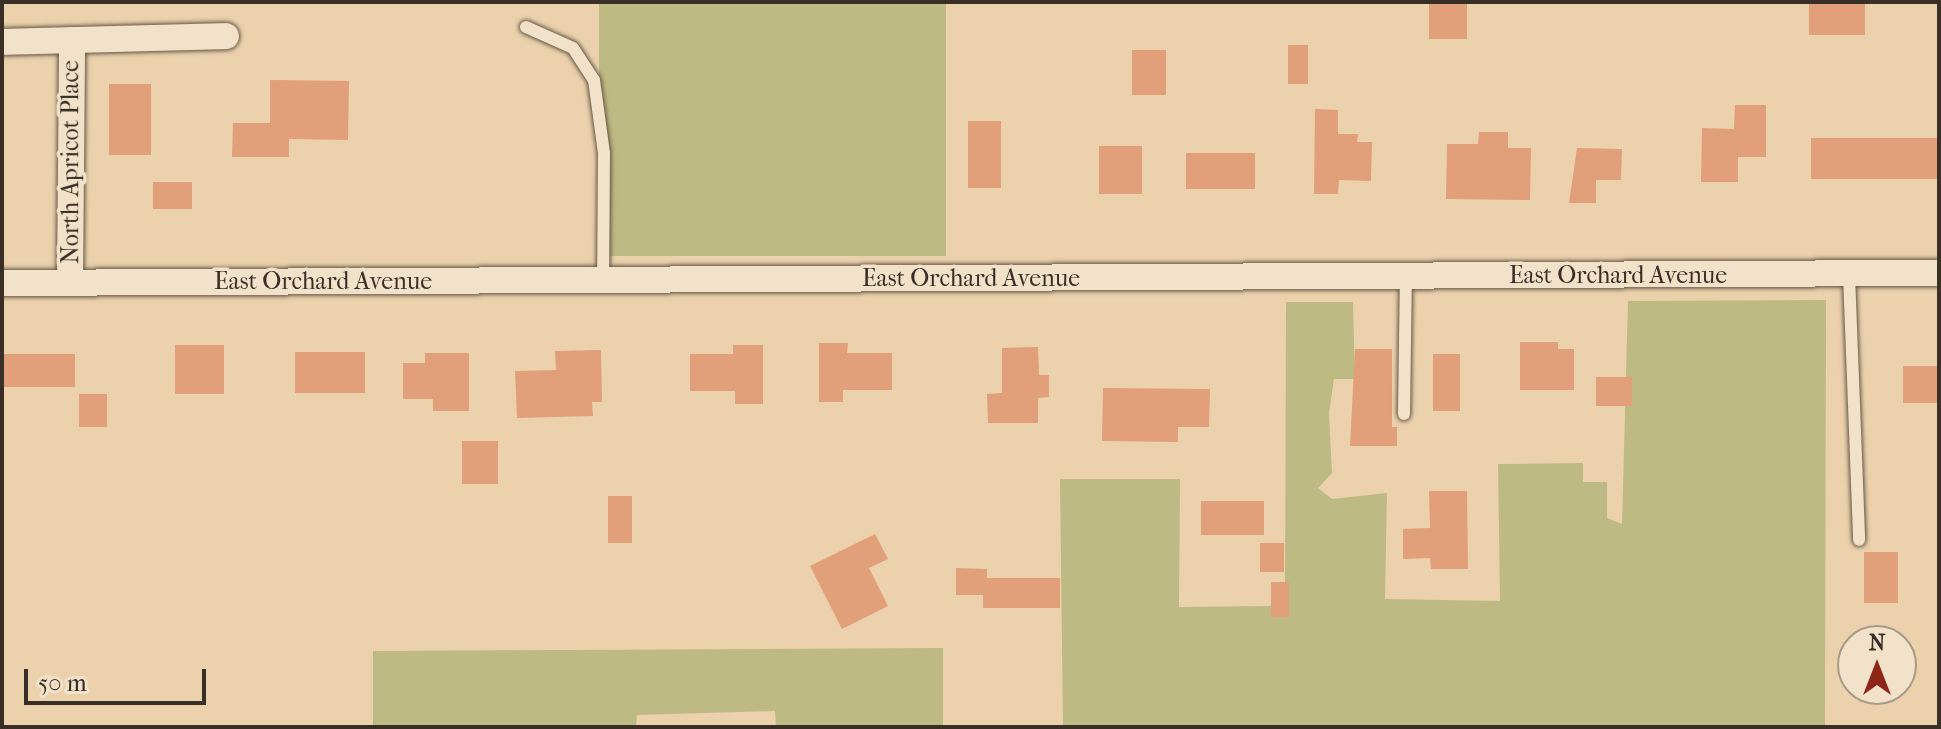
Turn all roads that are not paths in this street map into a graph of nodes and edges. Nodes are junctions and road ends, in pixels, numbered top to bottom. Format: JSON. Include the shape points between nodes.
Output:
{"nodes":[{"id":1,"x":526,"y":27,"type":"dead end"},
{"id":2,"x":226,"y":36,"type":"dead end"},
{"id":3,"x":72,"y":40,"type":"junction"},
{"id":4,"x":2,"y":42,"type":"edge"},
{"id":5,"x":1939,"y":273,"type":"edge"},
{"id":6,"x":1849,"y":275,"type":"junction"},
{"id":7,"x":1406,"y":277,"type":"junction"},
{"id":8,"x":603,"y":281,"type":"junction"},
{"id":9,"x":2,"y":283,"type":"edge"},
{"id":10,"x":70,"y":283,"type":"junction"},
{"id":11,"x":1404,"y":414,"type":"dead end"},
{"id":12,"x":1859,"y":540,"type":"dead end"}],
"edges":[{"from":1,"to":8,"type":"lane","via":[[573,48],[594,80],[604,153]]},
{"from":2,"to":3,"type":"street","name":"North Apricot Place"},
{"from":3,"to":4,"type":"street","name":"North Apricot Place"},
{"from":3,"to":10,"type":"street","name":"North Apricot Place"},
{"from":5,"to":6,"type":"street","name":"East Orchard Avenue"},
{"from":6,"to":7,"type":"street","name":"East Orchard Avenue"},
{"from":6,"to":12,"type":"lane"},
{"from":7,"to":8,"type":"street","name":"East Orchard Avenue"},
{"from":7,"to":11,"type":"lane"},
{"from":8,"to":10,"type":"street","name":"East Orchard Avenue"},
{"from":9,"to":10,"type":"street","name":"East Orchard Avenue"}]}
